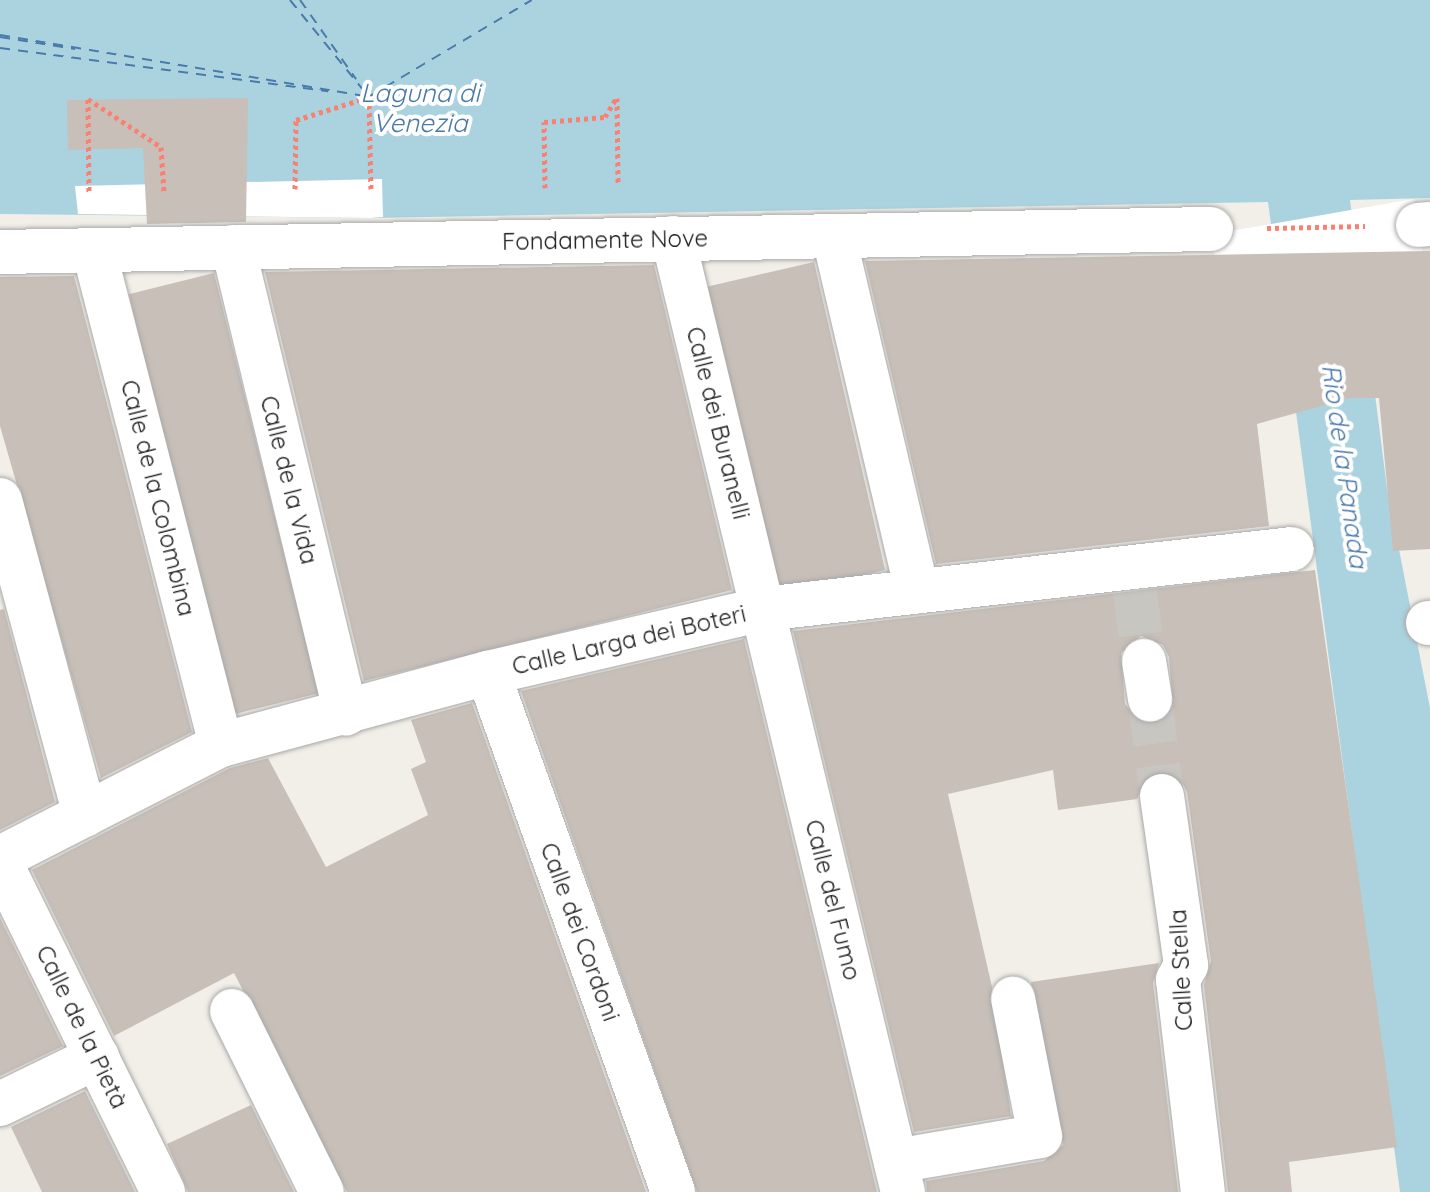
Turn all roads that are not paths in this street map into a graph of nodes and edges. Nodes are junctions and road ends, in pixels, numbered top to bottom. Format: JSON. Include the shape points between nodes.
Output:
{"nodes":[{"id":1,"x":1211,"y":229,"type":"dead end"},
{"id":2,"x":834,"y":237,"type":"junction"},
{"id":3,"x":673,"y":238,"type":"junction"},
{"id":4,"x":233,"y":247,"type":"junction"},
{"id":5,"x":94,"y":251,"type":"junction"},
{"id":6,"x":0,"y":252,"type":"edge"},
{"id":7,"x":0,"y":500,"type":"edge"},
{"id":8,"x":1292,"y":549,"type":"dead end"},
{"id":9,"x":10,"y":584,"type":"edge"},
{"id":10,"x":917,"y":591,"type":"junction"},
{"id":11,"x":763,"y":609,"type":"junction"},
{"id":12,"x":488,"y":673,"type":"junction"},
{"id":13,"x":346,"y":713,"type":"junction"},
{"id":14,"x":221,"y":745,"type":"junction"},
{"id":15,"x":1162,"y":796,"type":"tunnel mouth"},
{"id":16,"x":85,"y":815,"type":"junction"},
{"id":17,"x":0,"y":860,"type":"edge"},
{"id":18,"x":1013,"y":999,"type":"dead end"},
{"id":19,"x":232,"y":1011,"type":"dead end"},
{"id":20,"x":97,"y":1057,"type":"junction"},
{"id":21,"x":0,"y":1104,"type":"edge"},
{"id":22,"x":900,"y":1177,"type":"edge"},
{"id":23,"x":163,"y":1192,"type":"edge"},
{"id":24,"x":322,"y":1192,"type":"edge"},
{"id":25,"x":673,"y":1192,"type":"edge"},
{"id":26,"x":1203,"y":1192,"type":"edge"}],
"edges":[{"from":1,"to":2,"type":"street","name":"Fondamente Nove"},
{"from":2,"to":3,"type":"street","name":"Fondamente Nove"},
{"from":2,"to":10,"type":"street"},
{"from":3,"to":4,"type":"street","name":"Fondamente Nove"},
{"from":3,"to":11,"type":"street","name":"Calle dei Buranelli"},
{"from":4,"to":5,"type":"street","name":"Fondamente Nove"},
{"from":4,"to":13,"type":"street","name":"Calle de la Vida"},
{"from":5,"to":6,"type":"street","name":"Fondamente Nove"},
{"from":5,"to":14,"type":"street","name":"Calle de la Colombina"},
{"from":7,"to":9,"type":"street"},
{"from":8,"to":10,"type":"street","name":"Calle Larga dei Boteri","via":[[1132,579]]},
{"from":9,"to":16,"type":"street"},
{"from":10,"to":11,"type":"street","name":"Calle Larga dei Boteri"},
{"from":11,"to":12,"type":"street","name":"Calle Larga dei Boteri"},
{"from":11,"to":22,"type":"street","name":"Calle del Fumo"},
{"from":12,"to":13,"type":"street","name":"Calle Larga dei Boteri"},
{"from":12,"to":25,"type":"street","name":"Calle dei Cordoni"},
{"from":13,"to":14,"type":"street","name":"Calle Larga dei Boteri"},
{"from":14,"to":16,"type":"street","name":"Calle Larga dei Boteri"},
{"from":15,"to":26,"type":"street","name":"Calle Stella","via":[[1186,965],[1178,980]]},
{"from":16,"to":17,"type":"street","name":"Calle Larga dei Boteri"},
{"from":17,"to":20,"type":"street","name":"Calle de la Pietà"},
{"from":18,"to":22,"type":"street","via":[[1040,1136]]},
{"from":19,"to":24,"type":"street"},
{"from":20,"to":21,"type":"street"},
{"from":20,"to":23,"type":"street","name":"Calle de la Pietà"}]}
